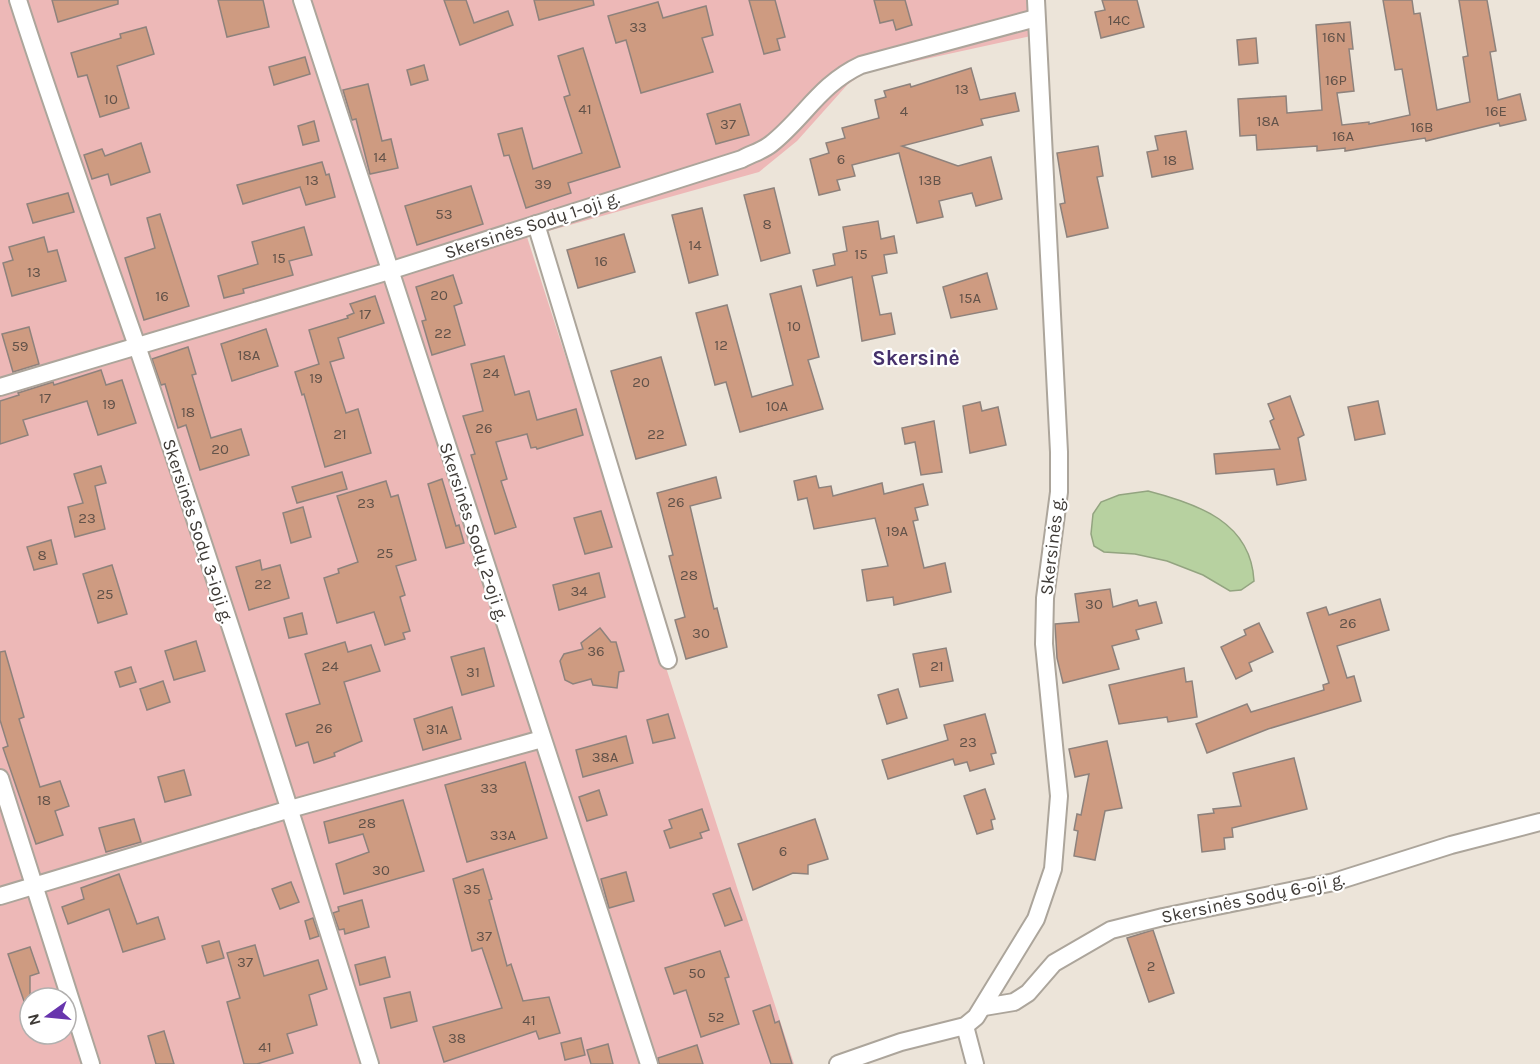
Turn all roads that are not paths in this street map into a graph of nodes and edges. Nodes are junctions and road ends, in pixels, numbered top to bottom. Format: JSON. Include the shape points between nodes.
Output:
{"nodes":[{"id":1,"x":18,"y":0,"type":"edge"},
{"id":2,"x":302,"y":0,"type":"edge"},
{"id":3,"x":1036,"y":0,"type":"edge"},
{"id":4,"x":1036,"y":18,"type":"junction"},
{"id":5,"x":536,"y":224,"type":"junction"},
{"id":6,"x":389,"y":271,"type":"junction"},
{"id":7,"x":137,"y":346,"type":"junction"},
{"id":8,"x":0,"y":387,"type":"edge"},
{"id":9,"x":668,"y":660,"type":"dead end"},
{"id":10,"x":542,"y":739,"type":"junction"},
{"id":11,"x":0,"y":778,"type":"edge"},
{"id":12,"x":291,"y":809,"type":"junction"},
{"id":13,"x":1540,"y":822,"type":"edge"},
{"id":14,"x":34,"y":885,"type":"junction"},
{"id":15,"x":0,"y":896,"type":"edge"},
{"id":16,"x":984,"y":1007,"type":"junction"},
{"id":17,"x":964,"y":1026,"type":"junction"},
{"id":18,"x":92,"y":1064,"type":"edge"},
{"id":19,"x":370,"y":1064,"type":"edge"},
{"id":20,"x":649,"y":1064,"type":"edge"},
{"id":21,"x":838,"y":1064,"type":"edge"},
{"id":22,"x":975,"y":1064,"type":"edge"}],
"edges":[{"from":1,"to":7,"type":"street","name":"Skersinės Sodų 3-ioji g."},
{"from":2,"to":6,"type":"street","name":"Skersinės Sodų 2-oji g."},
{"from":3,"to":4,"type":"street","name":"Skersinės g."},
{"from":4,"to":5,"type":"street","name":"Skersinės Sodų 1-oji g.","via":[[861,65],[816,96],[768,146],[742,159]]},
{"from":4,"to":16,"type":"street","name":"Skersinės g.","via":[[1059,452],[1059,492],[1045,598],[1044,644],[1059,796],[1056,845],[1047,892],[1036,919]]},
{"from":5,"to":6,"type":"street","name":"Skersinės Sodų 1-oji g."},
{"from":5,"to":9,"type":"street"},
{"from":6,"to":7,"type":"street","name":"Skersinės Sodų 1-oji g."},
{"from":6,"to":10,"type":"street","name":"Skersinės Sodų 2-oji g."},
{"from":7,"to":8,"type":"street","name":"Skersinės Sodų 1-oji g."},
{"from":7,"to":12,"type":"street","name":"Skersinės Sodų 3-ioji g."},
{"from":10,"to":12,"type":"street"},
{"from":10,"to":20,"type":"street","name":"Skersinės Sodų 2-oji g."},
{"from":11,"to":14,"type":"street"},
{"from":12,"to":14,"type":"street"},
{"from":12,"to":19,"type":"street","name":"Skersinės Sodų 3-ioji g."},
{"from":13,"to":16,"type":"street","name":"Skersinės Sodų 6-oji g.","via":[[1334,882],[1111,930],[1054,963],[1028,993],[1014,1002]]},
{"from":14,"to":15,"type":"street"},
{"from":14,"to":18,"type":"street"},
{"from":16,"to":17,"type":"street","name":"Skersinės g."},
{"from":17,"to":21,"type":"street"},
{"from":17,"to":22,"type":"street"}]}
